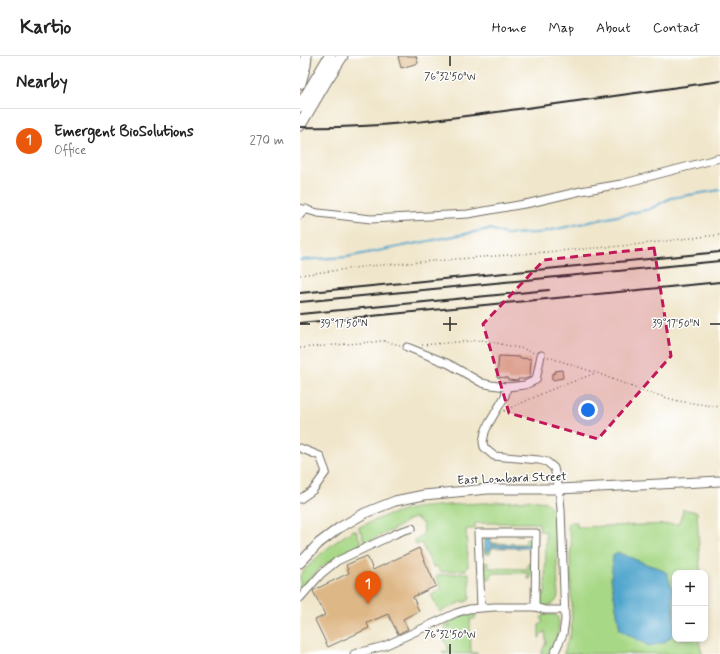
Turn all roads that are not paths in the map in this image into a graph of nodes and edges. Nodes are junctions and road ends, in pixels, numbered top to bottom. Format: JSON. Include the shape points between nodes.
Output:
{"nodes":[{"id":1,"x":306,"y":56,"type":"edge"},
{"id":2,"x":330,"y":56,"type":"edge"},
{"id":3,"x":342,"y":56,"type":"edge"},
{"id":4,"x":322,"y":79,"type":"junction"},
{"id":5,"x":301,"y":81,"type":"edge"},
{"id":6,"x":300,"y":106,"type":"edge"},
{"id":7,"x":300,"y":125,"type":"edge"},
{"id":8,"x":720,"y":158,"type":"edge"},
{"id":9,"x":303,"y":209,"type":"edge"},
{"id":10,"x":300,"y":216,"type":"edge"},
{"id":11,"x":407,"y":347,"type":"road end"},
{"id":12,"x":541,"y":355,"type":"road end"},
{"id":13,"x":507,"y":387,"type":"junction"},
{"id":14,"x":300,"y":448,"type":"edge"},
{"id":15,"x":720,"y":481,"type":"edge"},
{"id":16,"x":559,"y":489,"type":"junction"},
{"id":17,"x":300,"y":499,"type":"edge"},
{"id":18,"x":412,"y":528,"type":"dead end"},
{"id":19,"x":300,"y":563,"type":"edge"},
{"id":20,"x":300,"y":598,"type":"edge"},
{"id":21,"x":481,"y":607,"type":"junction"},
{"id":22,"x":535,"y":607,"type":"junction"},
{"id":23,"x":565,"y":610,"type":"junction"},
{"id":24,"x":354,"y":654,"type":"edge"},
{"id":25,"x":554,"y":654,"type":"edge"}],
"edges":[{"from":1,"to":5,"type":"highway"},
{"from":2,"to":4,"type":"highway"},
{"from":3,"to":4,"type":"highway"},
{"from":4,"to":6,"type":"highway"},
{"from":4,"to":7,"type":"highway"},
{"from":8,"to":9,"type":"lane","via":[[621,184],[468,214],[371,219]]},
{"from":9,"to":10,"type":"lane"},
{"from":11,"to":13,"type":"lane","via":[[449,364],[482,383]]},
{"from":12,"to":13,"type":"lane","via":[[536,380],[525,385]]},
{"from":13,"to":16,"type":"lane","via":[[505,396],[488,425],[484,447],[494,456],[547,462],[554,468]]},
{"from":14,"to":17,"type":"lane","via":[[320,456],[326,472],[313,490]]},
{"from":15,"to":16,"type":"main road","name":"East Lombard Street"},
{"from":16,"to":19,"type":"main road","name":"East Lombard Street","via":[[488,489],[424,495],[395,501],[365,513],[339,528]]},
{"from":16,"to":23,"type":"lane"},
{"from":18,"to":20,"type":"lane","via":[[402,530],[337,561],[321,574]]},
{"from":21,"to":22,"type":"lane"},
{"from":21,"to":22,"type":"lane","via":[[478,533],[536,533]]},
{"from":21,"to":24,"type":"lane","via":[[456,612],[384,646]]},
{"from":22,"to":23,"type":"lane"},
{"from":23,"to":25,"type":"lane","via":[[562,638]]}]}
